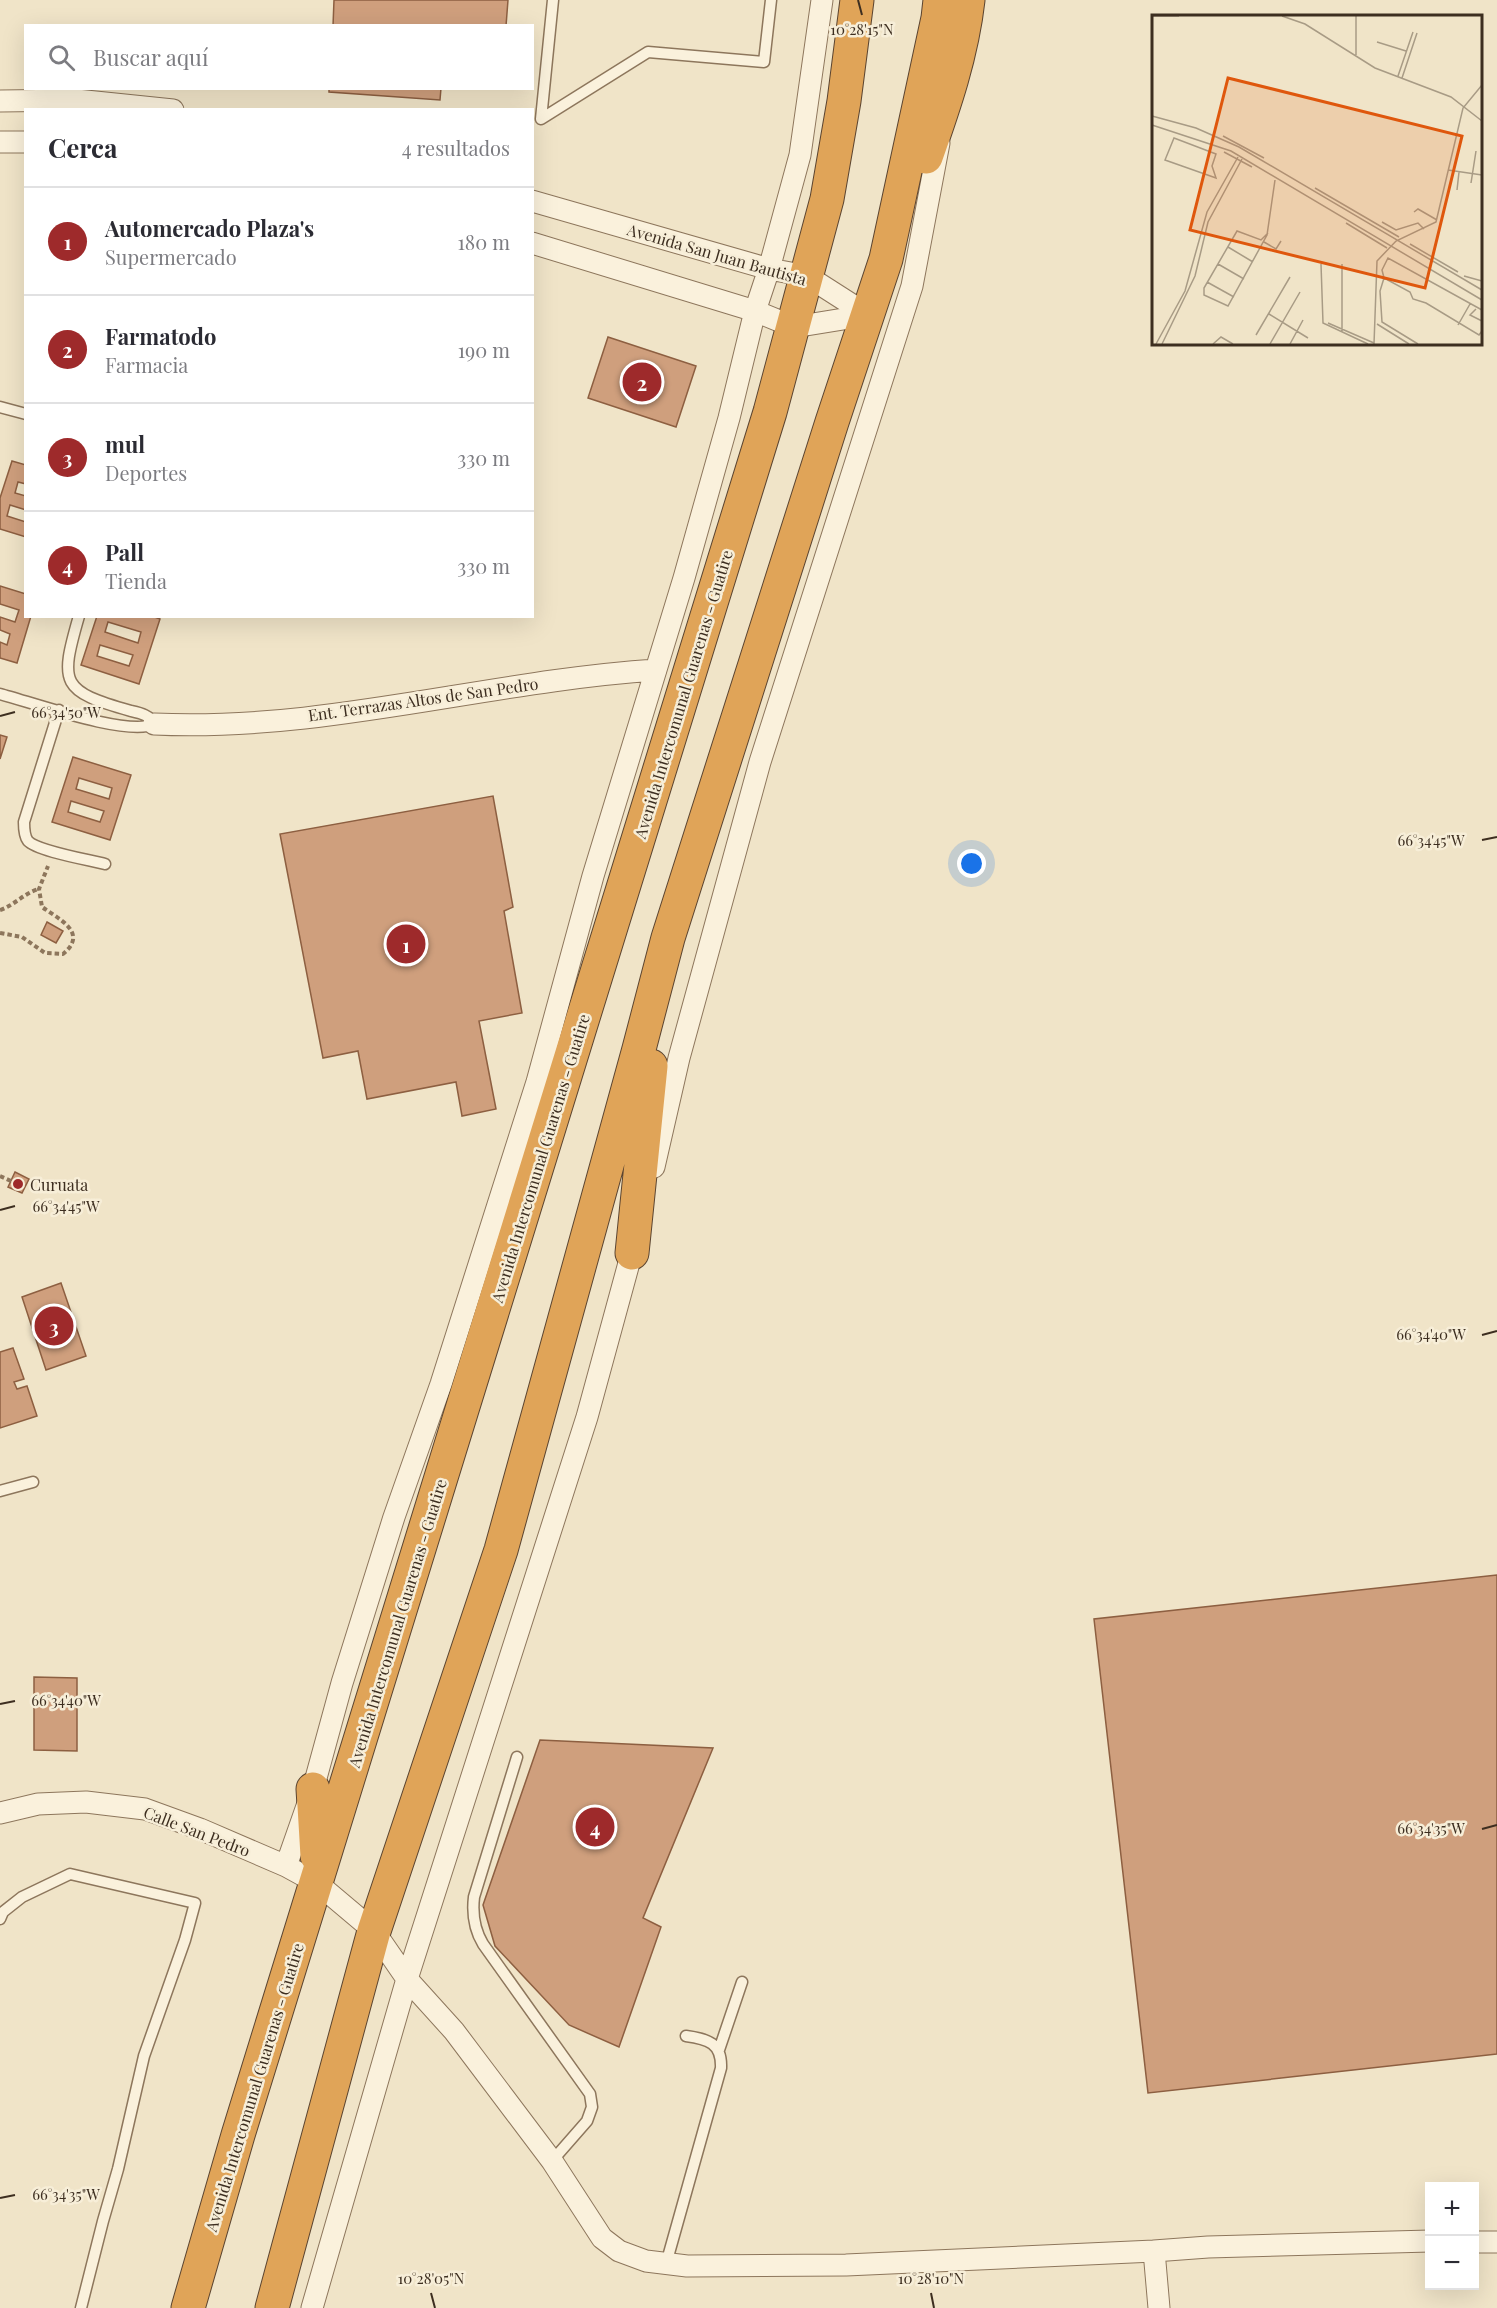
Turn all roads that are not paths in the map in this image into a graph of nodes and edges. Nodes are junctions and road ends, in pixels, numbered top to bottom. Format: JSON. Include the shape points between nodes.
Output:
{"nodes":[{"id":1,"x":553,"y":0,"type":"edge"},
{"id":2,"x":771,"y":0,"type":"edge"},
{"id":3,"x":822,"y":0,"type":"edge"},
{"id":4,"x":857,"y":0,"type":"edge"},
{"id":5,"x":940,"y":0,"type":"edge"},
{"id":6,"x":968,"y":0,"type":"edge"},
{"id":7,"x":949,"y":92,"type":"junction"},
{"id":8,"x":0,"y":101,"type":"edge"},
{"id":9,"x":154,"y":108,"type":"edge"},
{"id":10,"x":0,"y":142,"type":"edge"},
{"id":11,"x":24,"y":142,"type":"edge"},
{"id":12,"x":534,"y":202,"type":"edge"},
{"id":13,"x":534,"y":244,"type":"edge"},
{"id":14,"x":886,"y":259,"type":"junction"},
{"id":15,"x":769,"y":269,"type":"junction"},
{"id":16,"x":807,"y":276,"type":"junction"},
{"id":17,"x":755,"y":311,"type":"junction"},
{"id":18,"x":868,"y":315,"type":"junction"},
{"id":19,"x":794,"y":327,"type":"junction"},
{"id":20,"x":0,"y":407,"type":"edge"},
{"id":21,"x":24,"y":413,"type":"edge"},
{"id":22,"x":78,"y":618,"type":"edge"},
{"id":23,"x":656,"y":670,"type":"junction"},
{"id":24,"x":0,"y":694,"type":"edge"},
{"id":25,"x":59,"y":710,"type":"junction"},
{"id":26,"x":154,"y":724,"type":"junction"},
{"id":27,"x":105,"y":864,"type":"dead end"},
{"id":28,"x":668,"y":938,"type":"junction"},
{"id":29,"x":632,"y":1252,"type":"junction"},
{"id":30,"x":33,"y":1482,"type":"dead end"},
{"id":31,"x":0,"y":1491,"type":"edge"},
{"id":32,"x":517,"y":1757,"type":"dead end"},
{"id":33,"x":313,"y":1789,"type":"junction"},
{"id":34,"x":0,"y":1813,"type":"edge"},
{"id":35,"x":286,"y":1866,"type":"junction"},
{"id":36,"x":317,"y":1883,"type":"junction"},
{"id":37,"x":1,"y":1914,"type":"edge"},
{"id":38,"x":374,"y":1931,"type":"junction"},
{"id":39,"x":407,"y":1979,"type":"junction"},
{"id":40,"x":742,"y":1982,"type":"dead end"},
{"id":41,"x":686,"y":2036,"type":"dead end"},
{"id":42,"x":719,"y":2050,"type":"junction"},
{"id":43,"x":552,"y":2161,"type":"junction"},
{"id":44,"x":1425,"y":2241,"type":"edge"},
{"id":45,"x":1479,"y":2242,"type":"edge"},
{"id":46,"x":1497,"y":2242,"type":"edge"},
{"id":47,"x":1154,"y":2251,"type":"junction"},
{"id":48,"x":666,"y":2264,"type":"junction"},
{"id":49,"x":81,"y":2308,"type":"edge"},
{"id":50,"x":188,"y":2308,"type":"edge"},
{"id":51,"x":272,"y":2308,"type":"edge"},
{"id":52,"x":312,"y":2308,"type":"edge"},
{"id":53,"x":1159,"y":2308,"type":"edge"}],
"edges":[{"from":1,"to":2,"type":"lane","via":[[541,119],[648,52],[764,62]]},
{"from":3,"to":15,"type":"street","name":"Avenida Intercomunal Guarenas - Guatire","via":[[800,155]]},
{"from":4,"to":16,"type":"highway","name":"Avenida Intercomunal Guarenas - Guatire","via":[[827,200]]},
{"from":5,"to":14,"type":"highway"},
{"from":6,"to":7,"type":"highway"},
{"from":7,"to":14,"type":"highway"},
{"from":7,"to":29,"type":"street","via":[[912,286],[760,762],[679,1058]]},
{"from":8,"to":9,"type":"street","via":[[76,100]]},
{"from":10,"to":11,"type":"street"},
{"from":12,"to":15,"type":"street","name":"Avenida San Juan Bautista"},
{"from":13,"to":17,"type":"street"},
{"from":14,"to":18,"type":"highway"},
{"from":15,"to":16,"type":"street","name":"Avenida San Juan Bautista"},
{"from":15,"to":17,"type":"street","name":"Avenida Intercomunal Guarenas - Guatire"},
{"from":16,"to":18,"type":"street","name":"Avenida San Juan Bautista"},
{"from":16,"to":19,"type":"highway","name":"Avenida Intercomunal Guarenas - Guatire"},
{"from":17,"to":19,"type":"street"},
{"from":17,"to":23,"type":"street","name":"Avenida Intercomunal Guarenas - Guatire","via":[[723,441]]},
{"from":18,"to":19,"type":"street"},
{"from":18,"to":28,"type":"highway"},
{"from":19,"to":36,"type":"highway","name":"Avenida Intercomunal Guarenas - Guatire"},
{"from":20,"to":21,"type":"lane"},
{"from":22,"to":26,"type":"lane","via":[[67,666],[75,688],[85,696],[147,716]]},
{"from":23,"to":26,"type":"street","name":"Ent. Terrazas Altos de San Pedro","via":[[584,676],[370,710],[210,725]]},
{"from":23,"to":33,"type":"street","name":"Avenida Intercomunal Guarenas - Guatire","via":[[593,876],[537,1082],[445,1374],[391,1528]]},
{"from":24,"to":25,"type":"lane"},
{"from":25,"to":26,"type":"lane","via":[[133,727]]},
{"from":25,"to":27,"type":"lane","via":[[24,827],[26,836],[30,842],[54,851]]},
{"from":28,"to":29,"type":"highway"},
{"from":28,"to":38,"type":"highway","via":[[501,1550]]},
{"from":29,"to":39,"type":"street","via":[[587,1418]]},
{"from":30,"to":31,"type":"lane"},
{"from":32,"to":43,"type":"lane","via":[[472,1913],[483,1944],[590,2094],[592,2107],[587,2121]]},
{"from":33,"to":35,"type":"street","name":"Avenida Intercomunal Guarenas - Guatire"},
{"from":33,"to":36,"type":"highway"},
{"from":34,"to":35,"type":"street","name":"Calle San Pedro","via":[[38,1804],[86,1802],[145,1809]]},
{"from":35,"to":36,"type":"street","name":"Calle San Pedro"},
{"from":36,"to":38,"type":"street","name":"Calle San Pedro"},
{"from":36,"to":50,"type":"highway","name":"Avenida Intercomunal Guarenas - Guatire"},
{"from":37,"to":49,"type":"lane","via":[[22,1897],[70,1874],[195,1903],[144,2056]]},
{"from":38,"to":39,"type":"street","name":"Calle San Pedro"},
{"from":38,"to":51,"type":"highway"},
{"from":39,"to":43,"type":"street","name":"Calle San Pedro","via":[[454,2031]]},
{"from":39,"to":52,"type":"street"},
{"from":40,"to":42,"type":"lane"},
{"from":41,"to":42,"type":"lane","via":[[702,2038]]},
{"from":42,"to":48,"type":"lane","via":[[721,2068]]},
{"from":43,"to":48,"type":"street","name":"Calle San Pedro","via":[[602,2238],[619,2251]]},
{"from":44,"to":47,"type":"street","name":"Calle San Pedro"},
{"from":45,"to":46,"type":"street"},
{"from":47,"to":48,"type":"street","name":"Calle San Pedro","via":[[846,2265]]},
{"from":47,"to":53,"type":"street"}]}
